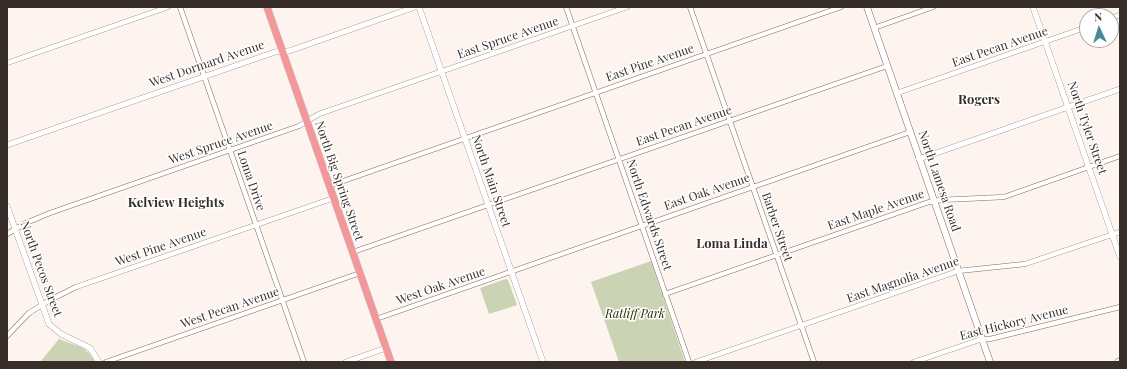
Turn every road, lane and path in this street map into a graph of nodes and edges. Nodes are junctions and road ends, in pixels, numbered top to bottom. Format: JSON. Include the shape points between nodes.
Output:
{"nodes":[{"id":1,"x":168,"y":7,"type":"edge"},
{"id":2,"x":180,"y":7,"type":"edge"},
{"id":3,"x":267,"y":7,"type":"edge"},
{"id":4,"x":415,"y":7,"type":"edge"},
{"id":5,"x":419,"y":7,"type":"edge"},
{"id":6,"x":566,"y":7,"type":"edge"},
{"id":7,"x":627,"y":7,"type":"edge"},
{"id":8,"x":690,"y":7,"type":"edge"},
{"id":9,"x":841,"y":7,"type":"edge"},
{"id":10,"x":867,"y":7,"type":"edge"},
{"id":11,"x":933,"y":7,"type":"edge"},
{"id":12,"x":1033,"y":7,"type":"edge"},
{"id":13,"x":573,"y":26,"type":"junction"},
{"id":14,"x":874,"y":28,"type":"junction"},
{"id":15,"x":1079,"y":29,"type":"edge"},
{"id":16,"x":1045,"y":41,"type":"junction"},
{"id":17,"x":282,"y":51,"type":"junction"},
{"id":18,"x":706,"y":54,"type":"junction"},
{"id":19,"x":7,"y":63,"type":"edge"},
{"id":20,"x":887,"y":66,"type":"junction"},
{"id":21,"x":441,"y":72,"type":"junction"},
{"id":22,"x":204,"y":76,"type":"junction"},
{"id":23,"x":1120,"y":88,"type":"edge"},
{"id":24,"x":597,"y":93,"type":"junction"},
{"id":25,"x":897,"y":93,"type":"junction"},
{"id":26,"x":1068,"y":107,"type":"junction"},
{"id":27,"x":730,"y":121,"type":"junction"},
{"id":28,"x":307,"y":122,"type":"junction"},
{"id":29,"x":910,"y":132,"type":"junction"},
{"id":30,"x":465,"y":138,"type":"junction"},
{"id":31,"x":7,"y":145,"type":"edge"},
{"id":32,"x":230,"y":150,"type":"junction"},
{"id":33,"x":1120,"y":156,"type":"edge"},
{"id":34,"x":620,"y":159,"type":"junction"},
{"id":35,"x":920,"y":159,"type":"junction"},
{"id":36,"x":1088,"y":167,"type":"junction"},
{"id":37,"x":330,"y":186,"type":"junction"},
{"id":38,"x":753,"y":187,"type":"junction"},
{"id":39,"x":334,"y":198,"type":"junction"},
{"id":40,"x":934,"y":201,"type":"junction"},
{"id":41,"x":7,"y":206,"type":"edge"},
{"id":42,"x":488,"y":206,"type":"junction"},
{"id":43,"x":256,"y":225,"type":"junction"},
{"id":44,"x":643,"y":226,"type":"junction"},
{"id":45,"x":15,"y":229,"type":"junction"},
{"id":46,"x":1120,"y":232,"type":"edge"},
{"id":47,"x":7,"y":234,"type":"edge"},
{"id":48,"x":1112,"y":235,"type":"junction"},
{"id":49,"x":353,"y":252,"type":"junction"},
{"id":50,"x":777,"y":256,"type":"junction"},
{"id":51,"x":1120,"y":257,"type":"edge"},
{"id":52,"x":958,"y":271,"type":"junction"},
{"id":53,"x":512,"y":272,"type":"junction"},
{"id":54,"x":360,"y":273,"type":"junction"},
{"id":55,"x":666,"y":294,"type":"junction"},
{"id":56,"x":282,"y":300,"type":"junction"},
{"id":57,"x":41,"y":305,"type":"junction"},
{"id":58,"x":1120,"y":307,"type":"edge"},
{"id":59,"x":376,"y":320,"type":"junction"},
{"id":60,"x":801,"y":325,"type":"junction"},
{"id":61,"x":7,"y":336,"type":"edge"},
{"id":62,"x":982,"y":339,"type":"junction"},
{"id":63,"x":386,"y":348,"type":"junction"},
{"id":64,"x":99,"y":362,"type":"edge"},
{"id":65,"x":106,"y":362,"type":"edge"},
{"id":66,"x":304,"y":362,"type":"edge"},
{"id":67,"x":346,"y":362,"type":"edge"},
{"id":68,"x":391,"y":362,"type":"edge"},
{"id":69,"x":543,"y":362,"type":"edge"},
{"id":70,"x":689,"y":362,"type":"edge"},
{"id":71,"x":696,"y":362,"type":"edge"},
{"id":72,"x":814,"y":362,"type":"edge"},
{"id":73,"x":914,"y":362,"type":"edge"},
{"id":74,"x":990,"y":362,"type":"edge"}],
"edges":[{"from":1,"to":19,"type":"street"},
{"from":2,"to":22,"type":"street","name":"Loma Drive"},
{"from":3,"to":17,"type":"highway","name":"North Big Spring Street"},
{"from":4,"to":17,"type":"street","name":"West Dormard Avenue","via":[[289,51]]},
{"from":5,"to":21,"type":"street","name":"North Main Street"},
{"from":6,"to":13,"type":"street","name":"North Edwards Street"},
{"from":7,"to":13,"type":"street","name":"East Spruce Avenue"},
{"from":8,"to":18,"type":"street","name":"Barber Street"},
{"from":9,"to":18,"type":"street","name":"East Pine Avenue"},
{"from":10,"to":14,"type":"main road","name":"North Lamesa Road"},
{"from":11,"to":14,"type":"street"},
{"from":12,"to":16,"type":"street","name":"North Tyler Street"},
{"from":13,"to":21,"type":"street","name":"East Spruce Avenue"},
{"from":13,"to":24,"type":"street","name":"North Edwards Street"},
{"from":14,"to":20,"type":"main road","name":"North Lamesa Road"},
{"from":15,"to":16,"type":"street","name":"East Pecan Avenue"},
{"from":16,"to":25,"type":"street","name":"East Pecan Avenue"},
{"from":16,"to":26,"type":"street","name":"North Tyler Street"},
{"from":17,"to":22,"type":"street","name":"West Dormard Avenue"},
{"from":17,"to":28,"type":"highway","name":"North Big Spring Street"},
{"from":18,"to":24,"type":"street","name":"East Pine Avenue"},
{"from":18,"to":27,"type":"street","name":"Barber Street"},
{"from":20,"to":25,"type":"main road","name":"North Lamesa Road"},
{"from":20,"to":27,"type":"street","name":"East Pecan Avenue"},
{"from":21,"to":28,"type":"street","name":"West Spruce Avenue","via":[[319,114]]},
{"from":21,"to":30,"type":"street","name":"North Main Street"},
{"from":22,"to":31,"type":"street","name":"West Dormard Avenue"},
{"from":22,"to":32,"type":"street","name":"Loma Drive"},
{"from":23,"to":26,"type":"street"},
{"from":24,"to":30,"type":"street","name":"East Pine Avenue"},
{"from":24,"to":34,"type":"street","name":"North Edwards Street"},
{"from":25,"to":29,"type":"main road","name":"North Lamesa Road"},
{"from":26,"to":35,"type":"street"},
{"from":26,"to":36,"type":"street","name":"North Tyler Street"},
{"from":27,"to":34,"type":"street","name":"East Pecan Avenue"},
{"from":27,"to":38,"type":"street","name":"Barber Street"},
{"from":28,"to":32,"type":"street","name":"West Spruce Avenue"},
{"from":28,"to":37,"type":"highway","name":"North Big Spring Street"},
{"from":29,"to":35,"type":"main road","name":"North Lamesa Road"},
{"from":29,"to":38,"type":"street","name":"East Oak Avenue"},
{"from":30,"to":37,"type":"street"},
{"from":30,"to":42,"type":"street","name":"North Main Street"},
{"from":32,"to":43,"type":"street","name":"Loma Drive"},
{"from":32,"to":45,"type":"street","name":"West Spruce Avenue","via":[[50,213]]},
{"from":33,"to":36,"type":"street","name":"East Maple Avenue"},
{"from":34,"to":42,"type":"street","name":"East Pecan Avenue"},
{"from":34,"to":44,"type":"street","name":"North Edwards Street"},
{"from":35,"to":40,"type":"main road","name":"North Lamesa Road"},
{"from":36,"to":40,"type":"street","name":"East Maple Avenue","via":[[1004,196]]},
{"from":36,"to":48,"type":"street","name":"North Tyler Street"},
{"from":37,"to":39,"type":"highway","name":"North Big Spring Street"},
{"from":38,"to":44,"type":"street","name":"East Oak Avenue"},
{"from":38,"to":50,"type":"street","name":"Barber Street"},
{"from":39,"to":43,"type":"street","name":"West Pine Avenue"},
{"from":39,"to":49,"type":"highway","name":"North Big Spring Street"},
{"from":40,"to":50,"type":"street","name":"East Maple Avenue"},
{"from":40,"to":52,"type":"main road","name":"North Lamesa Road"},
{"from":41,"to":45,"type":"street","name":"North Pecos Street"},
{"from":42,"to":49,"type":"street"},
{"from":42,"to":53,"type":"street","name":"North Main Street"},
{"from":43,"to":56,"type":"street","name":"Loma Drive"},
{"from":43,"to":57,"type":"street","name":"West Pine Avenue","via":[[76,287]]},
{"from":44,"to":53,"type":"street","name":"East Oak Avenue"},
{"from":44,"to":55,"type":"street","name":"North Edwards Street"},
{"from":45,"to":47,"type":"street","name":"West Spruce Avenue"},
{"from":45,"to":57,"type":"street","name":"North Pecos Street"},
{"from":46,"to":48,"type":"street","name":"East Magnolia Avenue"},
{"from":48,"to":51,"type":"street","name":"North Tyler Street"},
{"from":48,"to":52,"type":"street","name":"East Magnolia Avenue","via":[[1028,264]]},
{"from":49,"to":54,"type":"highway","name":"North Big Spring Street"},
{"from":50,"to":55,"type":"street","name":"East Maple Avenue"},
{"from":50,"to":60,"type":"street","name":"Barber Street"},
{"from":52,"to":60,"type":"street","name":"East Magnolia Avenue"},
{"from":52,"to":62,"type":"main road","name":"North Lamesa Road"},
{"from":53,"to":59,"type":"street","name":"West Oak Avenue"},
{"from":53,"to":69,"type":"street","name":"North Main Street"},
{"from":54,"to":56,"type":"street","name":"West Pecan Avenue"},
{"from":54,"to":59,"type":"highway","name":"North Big Spring Street"},
{"from":55,"to":70,"type":"street","name":"North Edwards Street"},
{"from":56,"to":65,"type":"street","name":"West Pecan Avenue"},
{"from":56,"to":66,"type":"street","name":"Loma Drive"},
{"from":57,"to":61,"type":"street","name":"West Pine Avenue","via":[[22,318]]},
{"from":57,"to":64,"type":"street","name":"North Pecos Street","via":[[54,329],[90,348]]},
{"from":58,"to":62,"type":"street","name":"East Hickory Avenue"},
{"from":59,"to":63,"type":"highway","name":"North Big Spring Street"},
{"from":60,"to":71,"type":"street","name":"East Magnolia Avenue"},
{"from":60,"to":72,"type":"street","name":"Barber Street"},
{"from":62,"to":73,"type":"street","name":"East Hickory Avenue"},
{"from":62,"to":74,"type":"main road","name":"North Lamesa Road"},
{"from":63,"to":67,"type":"street"},
{"from":63,"to":68,"type":"highway","name":"North Big Spring Street"}]}
